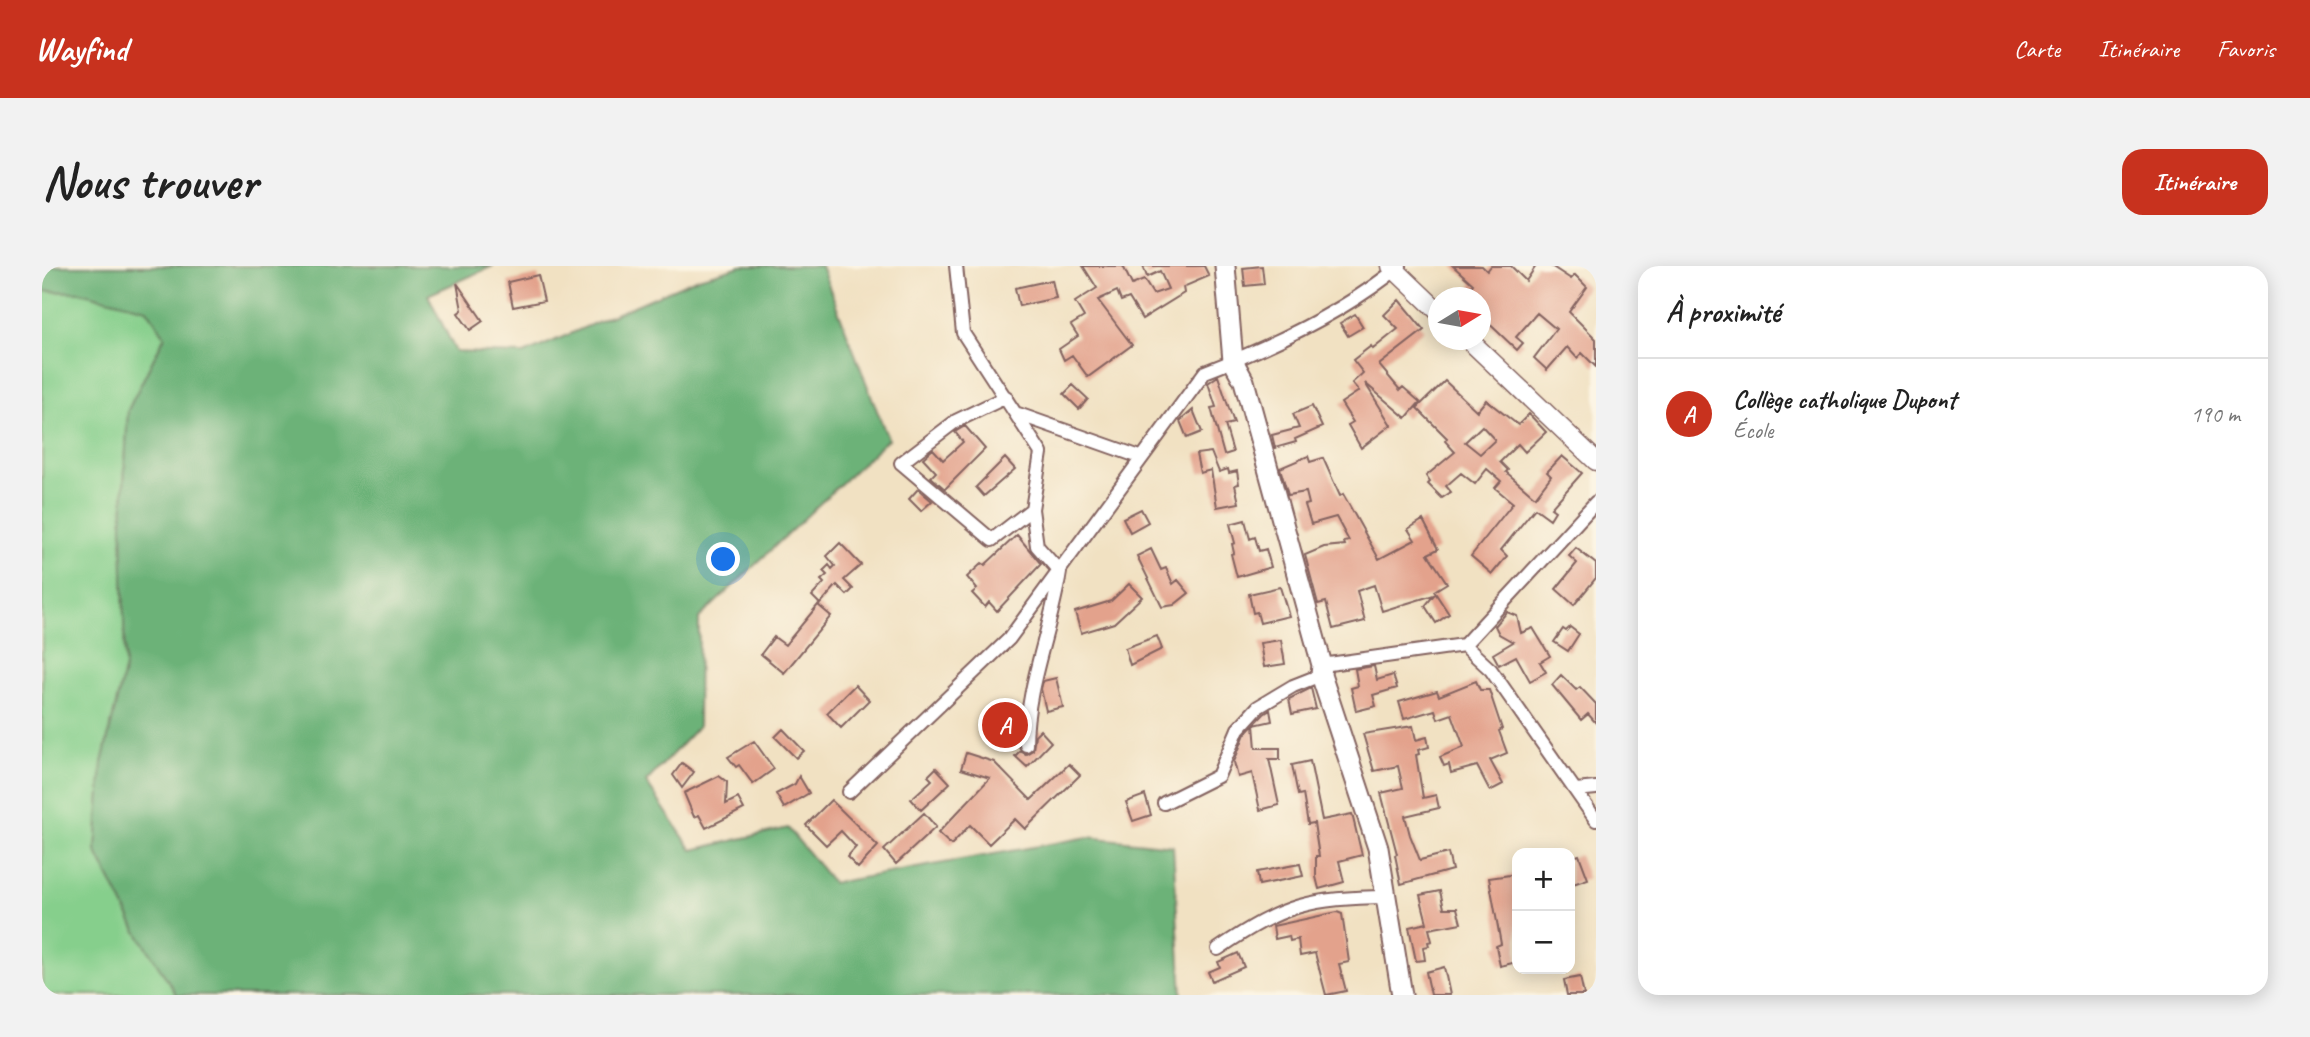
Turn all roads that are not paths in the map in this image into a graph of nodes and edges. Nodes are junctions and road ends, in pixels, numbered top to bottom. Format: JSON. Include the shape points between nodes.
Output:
{"nodes":[{"id":1,"x":956,"y":266,"type":"edge"},
{"id":2,"x":1225,"y":266,"type":"edge"},
{"id":3,"x":1396,"y":267,"type":"edge"},
{"id":4,"x":1428,"y":301,"type":"edge"},
{"id":5,"x":1479,"y":350,"type":"edge"},
{"id":6,"x":1233,"y":361,"type":"junction"},
{"id":7,"x":1006,"y":397,"type":"junction"},
{"id":8,"x":1018,"y":414,"type":"junction"},
{"id":9,"x":1140,"y":457,"type":"junction"},
{"id":10,"x":1596,"y":461,"type":"edge"},
{"id":11,"x":1596,"y":502,"type":"edge"},
{"id":12,"x":1032,"y":509,"type":"junction"},
{"id":13,"x":1060,"y":572,"type":"junction"},
{"id":14,"x":1464,"y":645,"type":"junction"},
{"id":15,"x":1322,"y":670,"type":"junction"},
{"id":16,"x":1026,"y":745,"type":"dead end"},
{"id":17,"x":1596,"y":789,"type":"edge"},
{"id":18,"x":1576,"y":790,"type":"junction"},
{"id":19,"x":849,"y":792,"type":"dead end"},
{"id":20,"x":1164,"y":803,"type":"dead end"},
{"id":21,"x":1596,"y":820,"type":"edge"},
{"id":22,"x":1388,"y":897,"type":"junction"},
{"id":23,"x":1219,"y":949,"type":"dead end"},
{"id":24,"x":1402,"y":995,"type":"edge"}],
"edges":[{"from":1,"to":7,"type":"street","via":[[963,333]]},
{"from":2,"to":6,"type":"main road"},
{"from":3,"to":4,"type":"street"},
{"from":3,"to":6,"type":"street","via":[[1360,296]]},
{"from":5,"to":10,"type":"street"},
{"from":6,"to":9,"type":"street","via":[[1205,372]]},
{"from":6,"to":15,"type":"main road","via":[[1244,381]]},
{"from":7,"to":8,"type":"street"},
{"from":7,"to":12,"type":"street","via":[[956,421],[901,463],[992,540]]},
{"from":8,"to":9,"type":"street"},
{"from":8,"to":12,"type":"street","via":[[1041,453]]},
{"from":9,"to":13,"type":"street"},
{"from":11,"to":14,"type":"street"},
{"from":12,"to":13,"type":"street","via":[[1037,547]]},
{"from":13,"to":16,"type":"street","via":[[1054,614],[1026,719]]},
{"from":13,"to":19,"type":"street","via":[[1009,639]]},
{"from":14,"to":15,"type":"street"},
{"from":14,"to":18,"type":"street","via":[[1491,670]]},
{"from":15,"to":20,"type":"street","via":[[1258,707],[1238,729],[1218,776]]},
{"from":15,"to":22,"type":"main road","via":[[1378,848]]},
{"from":17,"to":18,"type":"street"},
{"from":18,"to":21,"type":"street"},
{"from":22,"to":23,"type":"street","via":[[1341,897],[1285,909]]},
{"from":22,"to":24,"type":"main road"}]}
